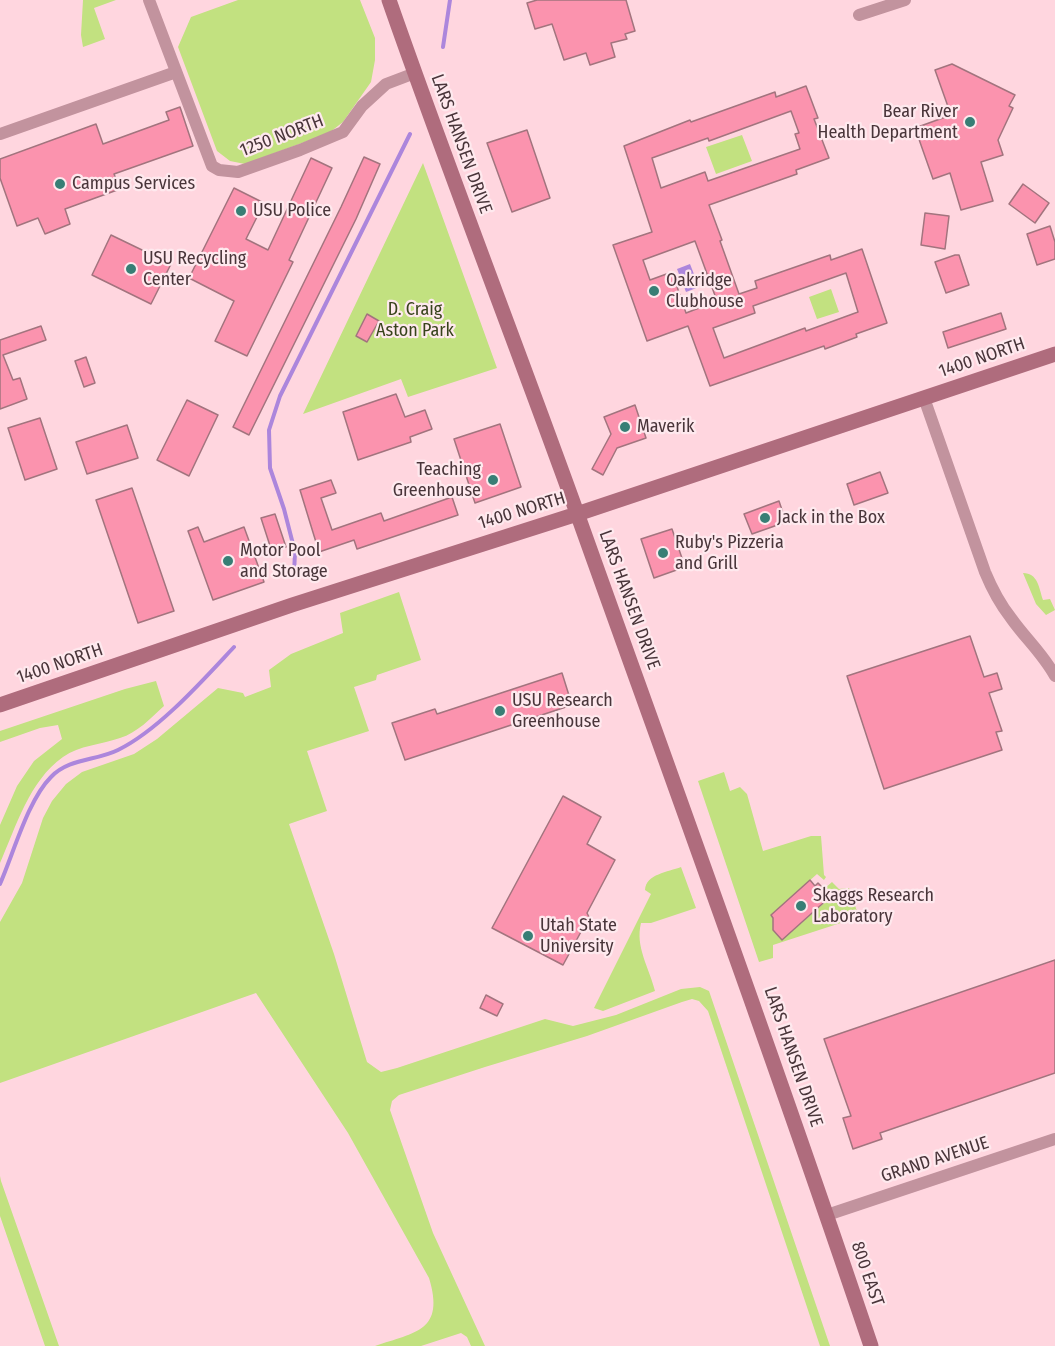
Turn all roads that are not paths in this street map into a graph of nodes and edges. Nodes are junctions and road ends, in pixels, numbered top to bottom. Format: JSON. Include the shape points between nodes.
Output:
{"nodes":[{"id":1,"x":149,"y":0,"type":"edge"},
{"id":2,"x":389,"y":0,"type":"edge"},
{"id":3,"x":905,"y":0,"type":"edge"},
{"id":4,"x":879,"y":4,"type":"edge"},
{"id":5,"x":859,"y":15,"type":"dead end"},
{"id":6,"x":176,"y":72,"type":"junction"},
{"id":7,"x":415,"y":73,"type":"junction"},
{"id":8,"x":0,"y":134,"type":"edge"},
{"id":9,"x":1055,"y":354,"type":"edge"},
{"id":10,"x":924,"y":398,"type":"junction"},
{"id":11,"x":577,"y":514,"type":"junction"},
{"id":12,"x":1055,"y":675,"type":"edge"},
{"id":13,"x":0,"y":705,"type":"edge"},
{"id":14,"x":1055,"y":1139,"type":"edge"},
{"id":15,"x":826,"y":1215,"type":"junction"},
{"id":16,"x":871,"y":1346,"type":"edge"}],
"edges":[{"from":1,"to":6,"type":"street"},
{"from":2,"to":7,"type":"main road","name":"LARS HANSEN DRIVE"},
{"from":3,"to":4,"type":"street"},
{"from":4,"to":5,"type":"street"},
{"from":6,"to":7,"type":"street","name":"1250 NORTH","via":[[212,166],[238,172],[343,132],[362,106],[386,84]]},
{"from":6,"to":8,"type":"street"},
{"from":7,"to":11,"type":"main road","name":"LARS HANSEN DRIVE"},
{"from":9,"to":10,"type":"main road","name":"1400 NORTH"},
{"from":10,"to":11,"type":"main road","name":"1400 NORTH"},
{"from":10,"to":12,"type":"street","via":[[996,597]]},
{"from":11,"to":13,"type":"main road","name":"1400 NORTH","via":[[291,605]]},
{"from":11,"to":15,"type":"main road","name":"LARS HANSEN DRIVE","via":[[755,1006]]},
{"from":14,"to":15,"type":"street","name":"GRAND AVENUE"},
{"from":15,"to":16,"type":"main road","name":"800 EAST"}]}
